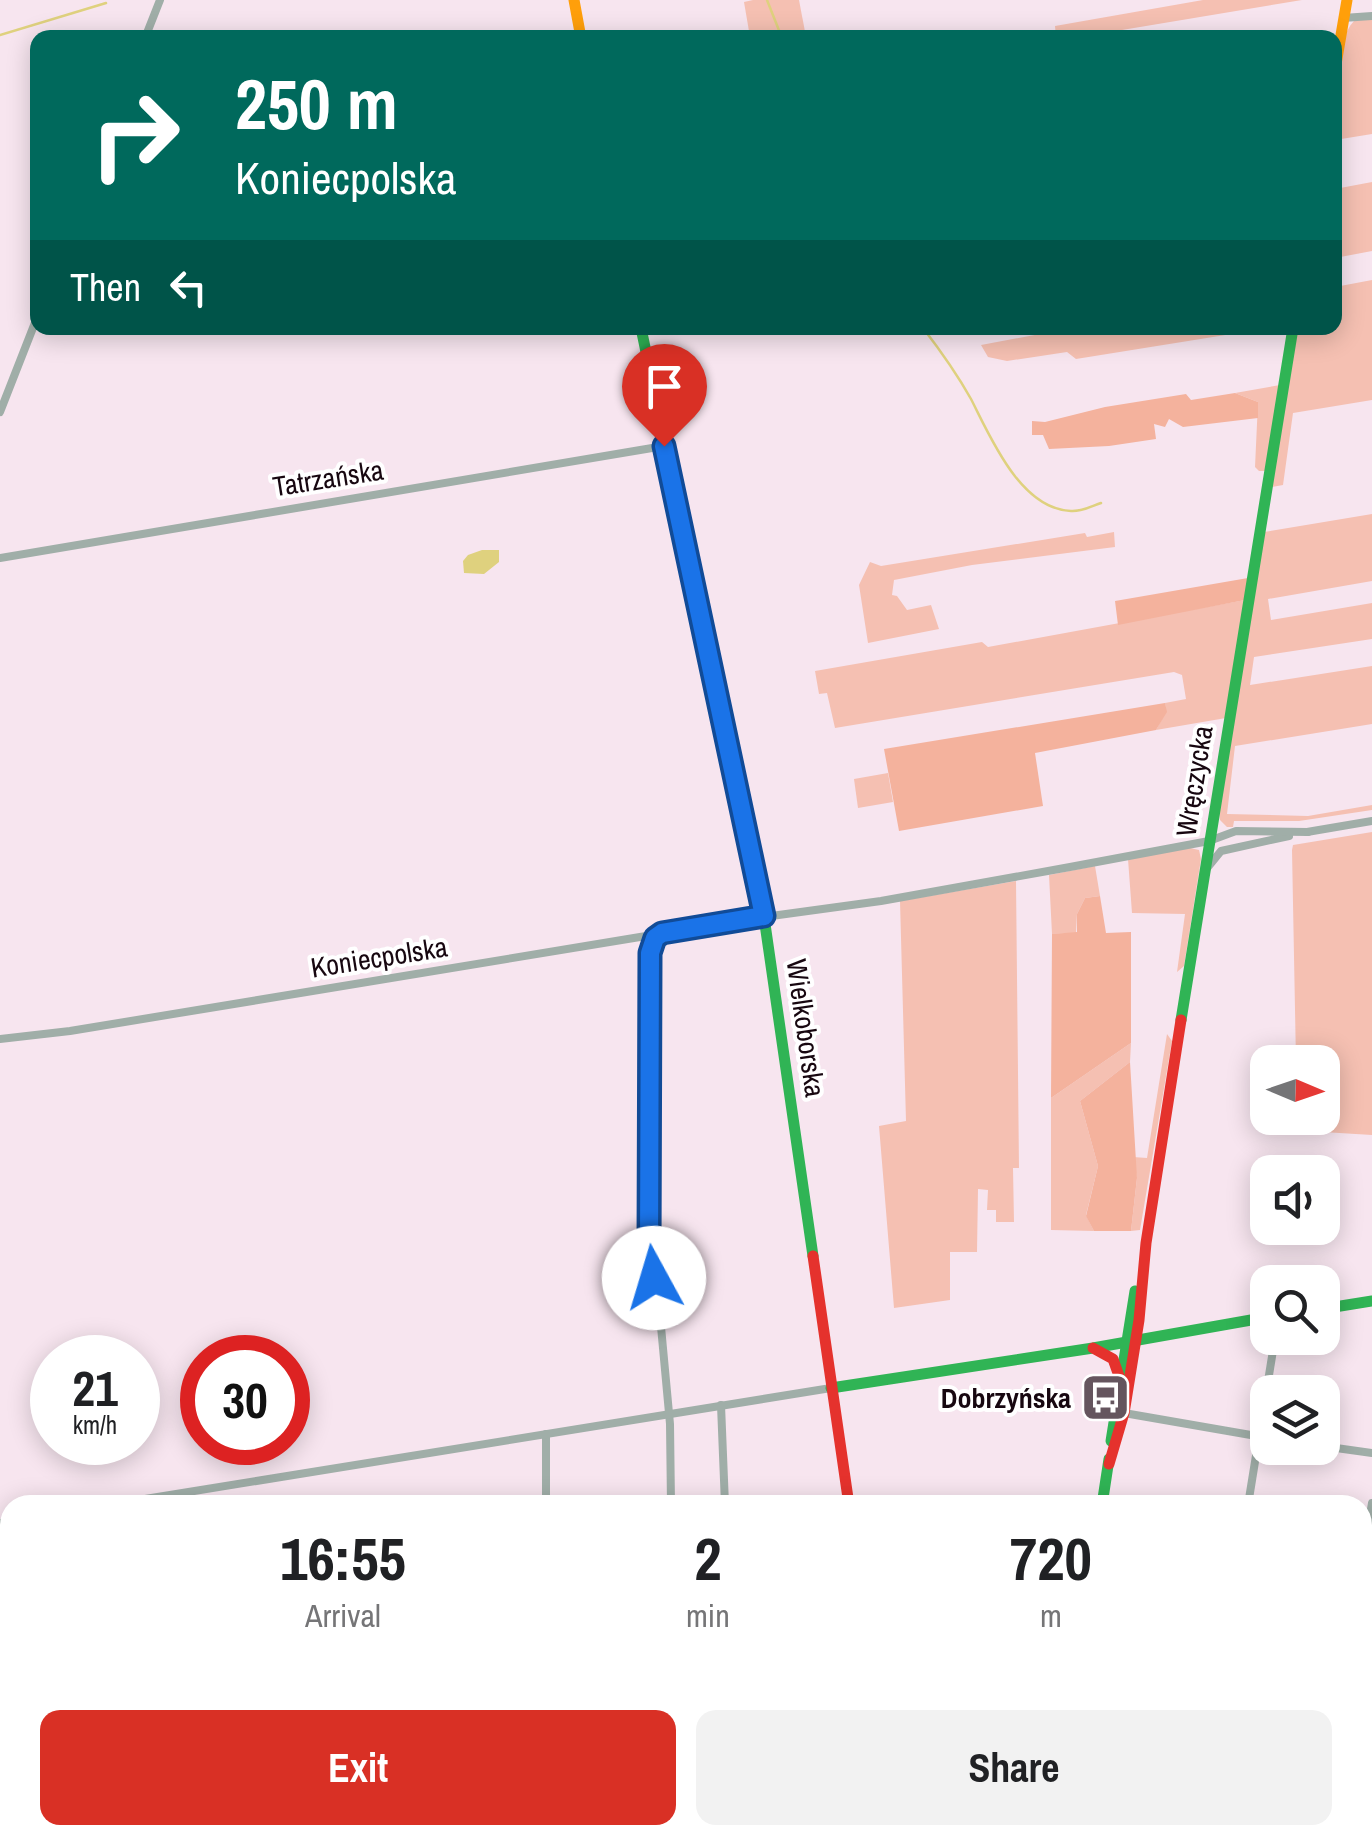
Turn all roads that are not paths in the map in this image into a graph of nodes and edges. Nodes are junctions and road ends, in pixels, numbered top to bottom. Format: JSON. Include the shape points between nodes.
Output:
{"nodes":[{"id":1,"x":160,"y":0,"type":"edge"},
{"id":2,"x":574,"y":0,"type":"edge"},
{"id":3,"x":1346,"y":0,"type":"edge"},
{"id":4,"x":1372,"y":16,"type":"edge"},
{"id":5,"x":1344,"y":18,"type":"junction"},
{"id":6,"x":148,"y":30,"type":"edge"},
{"id":7,"x":580,"y":30,"type":"edge"},
{"id":8,"x":1342,"y":30,"type":"edge"},
{"id":9,"x":30,"y":335,"type":"edge"},
{"id":10,"x":643,"y":335,"type":"edge"},
{"id":11,"x":1292,"y":335,"type":"edge"},
{"id":12,"x":0,"y":412,"type":"edge"},
{"id":13,"x":664,"y":446,"type":"junction"},
{"id":14,"x":0,"y":558,"type":"edge"},
{"id":15,"x":1214,"y":808,"type":"junction"},
{"id":16,"x":1372,"y":821,"type":"edge"},
{"id":17,"x":1236,"y":831,"type":"junction"},
{"id":18,"x":1308,"y":832,"type":"junction"},
{"id":19,"x":1209,"y":841,"type":"junction"},
{"id":20,"x":1234,"y":846,"type":"junction"},
{"id":21,"x":1204,"y":874,"type":"junction"},
{"id":22,"x":764,"y":916,"type":"junction"},
{"id":23,"x":655,"y":938,"type":"junction"},
{"id":24,"x":0,"y":1039,"type":"edge"},
{"id":25,"x":1372,"y":1301,"type":"edge"},
{"id":26,"x":1340,"y":1306,"type":"edge"},
{"id":27,"x":1250,"y":1321,"type":"edge"},
{"id":28,"x":1130,"y":1341,"type":"junction"},
{"id":29,"x":1093,"y":1348,"type":"junction"},
{"id":30,"x":1119,"y":1378,"type":"junction"},
{"id":31,"x":832,"y":1388,"type":"junction"},
{"id":32,"x":720,"y":1406,"type":"junction"},
{"id":33,"x":1124,"y":1413,"type":"junction"},
{"id":34,"x":668,"y":1414,"type":"junction"},
{"id":35,"x":546,"y":1434,"type":"junction"},
{"id":36,"x":1250,"y":1435,"type":"edge"},
{"id":37,"x":1340,"y":1449,"type":"edge"},
{"id":38,"x":1372,"y":1454,"type":"edge"},
{"id":39,"x":1109,"y":1464,"type":"junction"},
{"id":40,"x":1257,"y":1465,"type":"edge"},
{"id":41,"x":170,"y":1495,"type":"edge"},
{"id":42,"x":546,"y":1495,"type":"edge"},
{"id":43,"x":671,"y":1495,"type":"edge"},
{"id":44,"x":724,"y":1495,"type":"edge"},
{"id":45,"x":848,"y":1495,"type":"edge"},
{"id":46,"x":1104,"y":1495,"type":"edge"},
{"id":47,"x":1250,"y":1495,"type":"edge"}],
"edges":[{"from":1,"to":6,"type":"street"},
{"from":2,"to":7,"type":"street"},
{"from":3,"to":5,"type":"street"},
{"from":4,"to":5,"type":"street"},
{"from":5,"to":8,"type":"street"},
{"from":9,"to":12,"type":"street"},
{"from":10,"to":13,"type":"street","name":"Wielkoborska"},
{"from":11,"to":15,"type":"street","name":"Wręczycka"},
{"from":13,"to":14,"type":"street","name":"Tatrzańska"},
{"from":13,"to":22,"type":"street","name":"Wielkoborska"},
{"from":15,"to":17,"type":"street","via":[[1222,826]]},
{"from":15,"to":19,"type":"street","name":"Wręczycka"},
{"from":16,"to":18,"type":"street"},
{"from":17,"to":18,"type":"street"},
{"from":17,"to":19,"type":"street"},
{"from":18,"to":20,"type":"street"},
{"from":19,"to":20,"type":"street"},
{"from":19,"to":21,"type":"street","name":"Wręczycka"},
{"from":19,"to":22,"type":"street","name":"Koniecpolska"},
{"from":20,"to":21,"type":"street","via":[[1216,854]]},
{"from":21,"to":28,"type":"street","name":"Wręczycka"},
{"from":22,"to":23,"type":"street","name":"Koniecpolska"},
{"from":22,"to":31,"type":"street","name":"Wielkoborska"},
{"from":23,"to":24,"type":"street","name":"Koniecpolska"},
{"from":23,"to":34,"type":"street","via":[[649,1251]]},
{"from":25,"to":26,"type":"street"},
{"from":27,"to":28,"type":"street"},
{"from":28,"to":29,"type":"street"},
{"from":28,"to":30,"type":"street","name":"Wręczycka"},
{"from":28,"to":33,"type":"street","name":"Wręczycka"},
{"from":29,"to":30,"type":"street","via":[[1112,1360]]},
{"from":29,"to":31,"type":"street"},
{"from":30,"to":39,"type":"street","name":"Wręczycka"},
{"from":31,"to":32,"type":"street"},
{"from":31,"to":45,"type":"street","name":"Wielkoborska"},
{"from":32,"to":34,"type":"street"},
{"from":32,"to":44,"type":"street"},
{"from":33,"to":36,"type":"street"},
{"from":33,"to":39,"type":"street","name":"Wręczycka"},
{"from":34,"to":35,"type":"street"},
{"from":34,"to":43,"type":"street"},
{"from":35,"to":41,"type":"street"},
{"from":35,"to":42,"type":"street"},
{"from":37,"to":38,"type":"street"},
{"from":39,"to":46,"type":"street","name":"Wręczycka"},
{"from":40,"to":47,"type":"street"}]}
